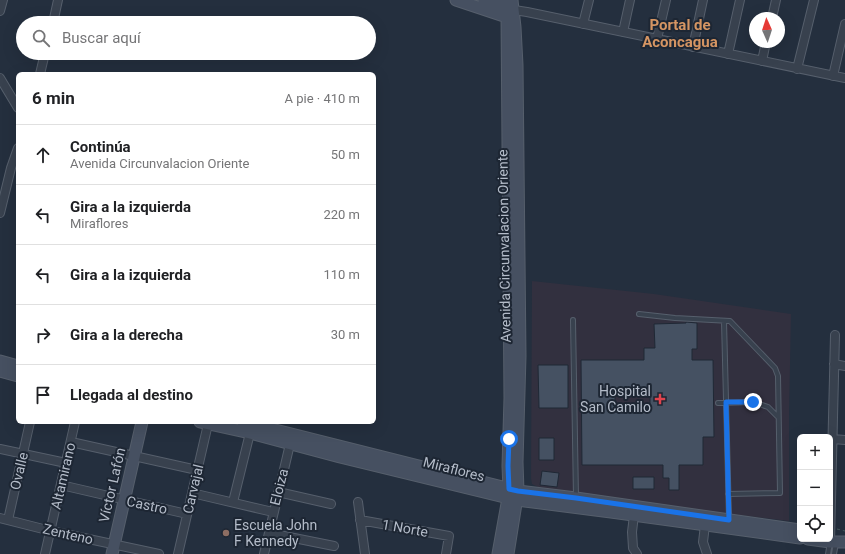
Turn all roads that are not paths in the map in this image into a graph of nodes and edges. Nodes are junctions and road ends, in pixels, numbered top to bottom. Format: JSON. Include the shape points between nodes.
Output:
{"nodes":[{"id":1,"x":3,"y":0,"type":"edge"},
{"id":2,"x":58,"y":0,"type":"edge"},
{"id":3,"x":456,"y":0,"type":"edge"},
{"id":4,"x":484,"y":0,"type":"edge"},
{"id":5,"x":589,"y":0,"type":"edge"},
{"id":6,"x":630,"y":0,"type":"edge"},
{"id":7,"x":666,"y":0,"type":"edge"},
{"id":8,"x":704,"y":0,"type":"edge"},
{"id":9,"x":740,"y":0,"type":"edge"},
{"id":10,"x":776,"y":0,"type":"edge"},
{"id":11,"x":814,"y":0,"type":"edge"},
{"id":12,"x":508,"y":7,"type":"edge"},
{"id":13,"x":0,"y":11,"type":"edge"},
{"id":14,"x":773,"y":12,"type":"edge"},
{"id":15,"x":55,"y":16,"type":"edge"},
{"id":16,"x":583,"y":24,"type":"junction"},
{"id":17,"x":845,"y":24,"type":"edge"},
{"id":18,"x":623,"y":32,"type":"junction"},
{"id":19,"x":657,"y":39,"type":"junction"},
{"id":20,"x":693,"y":47,"type":"junction"},
{"id":21,"x":765,"y":48,"type":"edge"},
{"id":22,"x":728,"y":54,"type":"junction"},
{"id":23,"x":43,"y":60,"type":"edge"},
{"id":24,"x":762,"y":61,"type":"junction"},
{"id":25,"x":797,"y":69,"type":"junction"},
{"id":26,"x":40,"y":72,"type":"edge"},
{"id":27,"x":833,"y":76,"type":"junction"},
{"id":28,"x":0,"y":78,"type":"edge"},
{"id":29,"x":845,"y":78,"type":"edge"},
{"id":30,"x":16,"y":93,"type":"edge"},
{"id":31,"x":11,"y":97,"type":"junction"},
{"id":32,"x":16,"y":105,"type":"edge"},
{"id":33,"x":16,"y":158,"type":"edge"},
{"id":34,"x":14,"y":169,"type":"edge"},
{"id":35,"x":2,"y":196,"type":"edge"},
{"id":36,"x":0,"y":213,"type":"edge"},
{"id":37,"x":639,"y":314,"type":"dead end"},
{"id":38,"x":573,"y":320,"type":"dead end"},
{"id":39,"x":724,"y":320,"type":"junction"},
{"id":40,"x":835,"y":335,"type":"dead end"},
{"id":41,"x":0,"y":361,"type":"edge"},
{"id":42,"x":834,"y":364,"type":"junction"},
{"id":43,"x":16,"y":365,"type":"edge"},
{"id":44,"x":845,"y":366,"type":"edge"},
{"id":45,"x":0,"y":371,"type":"edge"},
{"id":46,"x":16,"y":375,"type":"edge"},
{"id":47,"x":726,"y":402,"type":"junction"},
{"id":48,"x":718,"y":403,"type":"dead end"},
{"id":49,"x":779,"y":418,"type":"junction"},
{"id":50,"x":30,"y":424,"type":"edge"},
{"id":51,"x":75,"y":424,"type":"edge"},
{"id":52,"x":142,"y":424,"type":"edge"},
{"id":53,"x":204,"y":424,"type":"edge"},
{"id":54,"x":209,"y":424,"type":"edge"},
{"id":55,"x":250,"y":424,"type":"edge"},
{"id":56,"x":250,"y":433,"type":"junction"},
{"id":57,"x":833,"y":439,"type":"junction"},
{"id":58,"x":845,"y":440,"type":"edge"},
{"id":59,"x":71,"y":442,"type":"junction"},
{"id":60,"x":290,"y":444,"type":"junction"},
{"id":61,"x":0,"y":449,"type":"edge"},
{"id":62,"x":23,"y":454,"type":"junction"},
{"id":63,"x":134,"y":456,"type":"junction"},
{"id":64,"x":66,"y":463,"type":"junction"},
{"id":65,"x":197,"y":470,"type":"junction"},
{"id":66,"x":61,"y":485,"type":"junction"},
{"id":67,"x":278,"y":492,"type":"junction"},
{"id":68,"x":192,"y":493,"type":"junction"},
{"id":69,"x":513,"y":494,"type":"junction"},
{"id":70,"x":728,"y":494,"type":"junction"},
{"id":71,"x":124,"y":500,"type":"junction"},
{"id":72,"x":233,"y":502,"type":"junction"},
{"id":73,"x":358,"y":502,"type":"dead end"},
{"id":74,"x":575,"y":502,"type":"junction"},
{"id":75,"x":331,"y":504,"type":"dead end"},
{"id":76,"x":273,"y":512,"type":"junction"},
{"id":77,"x":187,"y":514,"type":"junction"},
{"id":78,"x":634,"y":515,"type":"junction"},
{"id":79,"x":360,"y":520,"type":"junction"},
{"id":80,"x":2,"y":521,"type":"edge"},
{"id":81,"x":728,"y":524,"type":"junction"},
{"id":82,"x":705,"y":525,"type":"junction"},
{"id":83,"x":51,"y":530,"type":"junction"},
{"id":84,"x":797,"y":530,"type":"edge"},
{"id":85,"x":268,"y":533,"type":"junction"},
{"id":86,"x":797,"y":537,"type":"edge"},
{"id":87,"x":836,"y":538,"type":"edge"},
{"id":88,"x":334,"y":546,"type":"dead end"},
{"id":89,"x":113,"y":549,"type":"edge"},
{"id":90,"x":45,"y":554,"type":"edge"},
{"id":91,"x":158,"y":554,"type":"edge"},
{"id":92,"x":178,"y":554,"type":"edge"},
{"id":93,"x":264,"y":554,"type":"edge"},
{"id":94,"x":366,"y":554,"type":"edge"},
{"id":95,"x":446,"y":554,"type":"edge"},
{"id":96,"x":498,"y":554,"type":"edge"},
{"id":97,"x":508,"y":554,"type":"edge"},
{"id":98,"x":637,"y":554,"type":"edge"},
{"id":99,"x":707,"y":554,"type":"edge"},
{"id":100,"x":828,"y":554,"type":"edge"},
{"id":101,"x":834,"y":554,"type":"edge"}],
"edges":[{"from":1,"to":13,"type":"street"},
{"from":2,"to":15,"type":"street"},
{"from":3,"to":12,"type":"main road"},
{"from":4,"to":12,"type":"main road"},
{"from":5,"to":16,"type":"street"},
{"from":6,"to":18,"type":"street"},
{"from":7,"to":19,"type":"street"},
{"from":8,"to":20,"type":"street"},
{"from":9,"to":22,"type":"street"},
{"from":10,"to":14,"type":"street"},
{"from":11,"to":25,"type":"street"},
{"from":12,"to":16,"type":"street"},
{"from":12,"to":69,"type":"main road","name":"Avenida Circunvalacion Oriente","via":[[516,27],[520,296],[517,462]]},
{"from":16,"to":18,"type":"street"},
{"from":17,"to":27,"type":"street"},
{"from":18,"to":19,"type":"street"},
{"from":19,"to":20,"type":"street"},
{"from":20,"to":22,"type":"street"},
{"from":21,"to":24,"type":"street"},
{"from":22,"to":24,"type":"street"},
{"from":23,"to":26,"type":"street"},
{"from":24,"to":25,"type":"street"},
{"from":25,"to":27,"type":"street"},
{"from":27,"to":29,"type":"street"},
{"from":28,"to":31,"type":"street"},
{"from":30,"to":31,"type":"street"},
{"from":31,"to":32,"type":"street"},
{"from":33,"to":34,"type":"street"},
{"from":34,"to":35,"type":"street"},
{"from":35,"to":36,"type":"street"},
{"from":37,"to":39,"type":"lane"},
{"from":38,"to":74,"type":"lane"},
{"from":39,"to":47,"type":"lane"},
{"from":39,"to":49,"type":"lane","via":[[730,321],[775,368],[778,376]]},
{"from":40,"to":42,"type":"street"},
{"from":41,"to":43,"type":"main road"},
{"from":42,"to":44,"type":"street"},
{"from":42,"to":57,"type":"street"},
{"from":45,"to":46,"type":"main road"},
{"from":47,"to":48,"type":"lane"},
{"from":47,"to":49,"type":"lane","via":[[753,402],[768,407]]},
{"from":47,"to":70,"type":"lane"},
{"from":49,"to":70,"type":"lane","via":[[780,493]]},
{"from":50,"to":62,"type":"street","name":"Ovalle"},
{"from":51,"to":59,"type":"street","name":"Altamirano"},
{"from":52,"to":63,"type":"main road","name":"Víctor Lafón"},
{"from":53,"to":65,"type":"street","name":"Carvajal"},
{"from":54,"to":56,"type":"main road","name":"Miraflores"},
{"from":55,"to":69,"type":"main road","name":"Miraflores"},
{"from":56,"to":60,"type":"main road","name":"Miraflores"},
{"from":56,"to":72,"type":"street"},
{"from":57,"to":58,"type":"street"},
{"from":57,"to":87,"type":"street"},
{"from":59,"to":63,"type":"street"},
{"from":59,"to":64,"type":"street","name":"Altamirano"},
{"from":60,"to":67,"type":"street","name":"Eloiza"},
{"from":60,"to":69,"type":"main road","name":"Miraflores"},
{"from":61,"to":62,"type":"street"},
{"from":62,"to":64,"type":"street"},
{"from":62,"to":80,"type":"street","name":"Ovalle"},
{"from":63,"to":65,"type":"street"},
{"from":63,"to":71,"type":"main road","name":"Víctor Lafón"},
{"from":64,"to":66,"type":"street","name":"Altamirano"},
{"from":65,"to":68,"type":"street","name":"Carvajal"},
{"from":66,"to":71,"type":"street","name":"Castro"},
{"from":66,"to":83,"type":"street","name":"Altamirano"},
{"from":67,"to":75,"type":"street"},
{"from":67,"to":76,"type":"street","name":"Eloiza"},
{"from":68,"to":72,"type":"street"},
{"from":68,"to":77,"type":"street","name":"Carvajal"},
{"from":69,"to":74,"type":"main road","name":"Miraflores"},
{"from":69,"to":96,"type":"main road"},
{"from":69,"to":97,"type":"main road"},
{"from":70,"to":81,"type":"lane"},
{"from":71,"to":77,"type":"street","name":"Castro"},
{"from":71,"to":89,"type":"main road","name":"Víctor Lafón"},
{"from":72,"to":76,"type":"street"},
{"from":73,"to":79,"type":"street"},
{"from":74,"to":78,"type":"main road","name":"Miraflores"},
{"from":74,"to":81,"type":"main road","name":"Miraflores"},
{"from":76,"to":85,"type":"street","name":"Eloiza"},
{"from":77,"to":92,"type":"street","name":"Carvajal"},
{"from":78,"to":82,"type":"main road","name":"Miraflores"},
{"from":78,"to":98,"type":"street","via":[[633,548]]},
{"from":79,"to":94,"type":"street"},
{"from":79,"to":95,"type":"street","name":"1 Norte","via":[[449,536]]},
{"from":80,"to":83,"type":"street","name":"Zenteno"},
{"from":81,"to":82,"type":"main road","name":"Miraflores"},
{"from":81,"to":84,"type":"main road","name":"Miraflores"},
{"from":81,"to":86,"type":"main road","name":"Miraflores"},
{"from":82,"to":99,"type":"street","via":[[703,542]]},
{"from":83,"to":89,"type":"street","name":"Zenteno"},
{"from":83,"to":90,"type":"street","name":"Altamirano"},
{"from":85,"to":88,"type":"street"},
{"from":85,"to":93,"type":"street","name":"Eloiza"},
{"from":87,"to":100,"type":"lane"},
{"from":87,"to":101,"type":"lane"},
{"from":89,"to":91,"type":"street","name":"Zenteno"}]}
